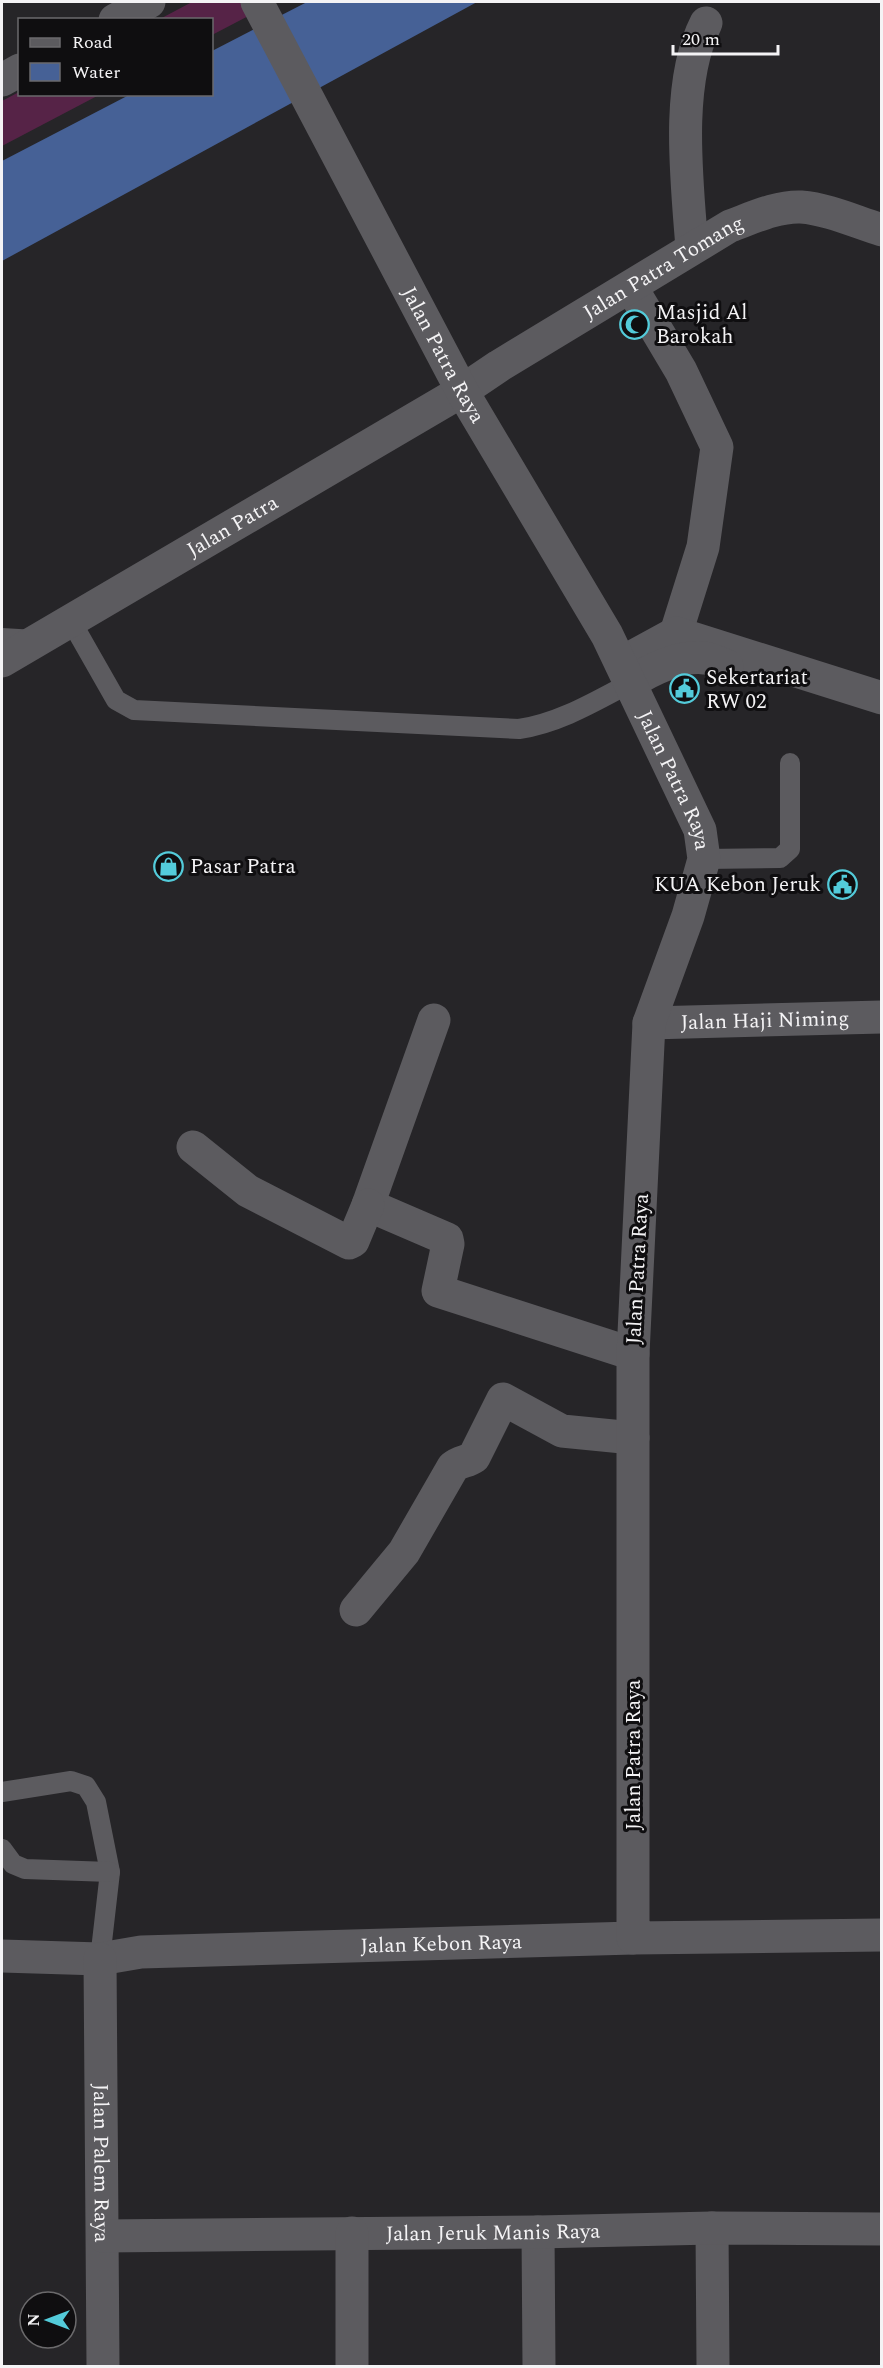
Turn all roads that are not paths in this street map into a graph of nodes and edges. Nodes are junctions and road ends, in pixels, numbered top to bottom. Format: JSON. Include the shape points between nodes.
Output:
{"nodes":[{"id":1,"x":149,"y":2,"type":"edge"},
{"id":2,"x":257,"y":2,"type":"edge"},
{"id":3,"x":119,"y":18,"type":"edge"},
{"id":4,"x":706,"y":23,"type":"dead end"},
{"id":5,"x":18,"y":71,"type":"edge"},
{"id":6,"x":2,"y":80,"type":"edge"},
{"id":7,"x":882,"y":230,"type":"edge"},
{"id":8,"x":692,"y":248,"type":"junction"},
{"id":9,"x":631,"y":287,"type":"junction"},
{"id":10,"x":462,"y":391,"type":"junction"},
{"id":11,"x":71,"y":621,"type":"junction"},
{"id":12,"x":676,"y":633,"type":"junction"},
{"id":13,"x":2,"y":638,"type":"edge"},
{"id":14,"x":39,"y":640,"type":"junction"},
{"id":15,"x":2,"y":661,"type":"edge"},
{"id":16,"x":625,"y":673,"type":"junction"},
{"id":17,"x":882,"y":698,"type":"edge"},
{"id":18,"x":882,"y":720,"type":"edge"},
{"id":19,"x":790,"y":763,"type":"dead end"},
{"id":20,"x":704,"y":859,"type":"junction"},
{"id":21,"x":882,"y":1017,"type":"edge"},
{"id":22,"x":434,"y":1020,"type":"dead end"},
{"id":23,"x":657,"y":1022,"type":"junction"},
{"id":24,"x":192,"y":1147,"type":"dead end"},
{"id":25,"x":368,"y":1204,"type":"junction"},
{"id":26,"x":633,"y":1354,"type":"junction"},
{"id":27,"x":633,"y":1438,"type":"junction"},
{"id":28,"x":356,"y":1610,"type":"dead end"},
{"id":29,"x":2,"y":1792,"type":"edge"},
{"id":30,"x":2,"y":1849,"type":"edge"},
{"id":31,"x":110,"y":1872,"type":"junction"},
{"id":32,"x":882,"y":1935,"type":"edge"},
{"id":33,"x":633,"y":1938,"type":"junction"},
{"id":34,"x":2,"y":1956,"type":"edge"},
{"id":35,"x":100,"y":1959,"type":"junction"},
{"id":36,"x":712,"y":2228,"type":"junction"},
{"id":37,"x":882,"y":2229,"type":"edge"},
{"id":38,"x":538,"y":2232,"type":"junction"},
{"id":39,"x":352,"y":2233,"type":"junction"},
{"id":40,"x":103,"y":2236,"type":"junction"},
{"id":41,"x":103,"y":2367,"type":"edge"},
{"id":42,"x":352,"y":2367,"type":"edge"},
{"id":43,"x":539,"y":2367,"type":"edge"},
{"id":44,"x":713,"y":2367,"type":"edge"}],
"edges":[{"from":1,"to":3,"type":"street"},
{"from":2,"to":10,"type":"street","name":"Jalan Patra Raya"},
{"from":4,"to":8,"type":"street","via":[[694,55],[687,120]]},
{"from":5,"to":6,"type":"street"},
{"from":7,"to":8,"type":"street","name":"Jalan Patra Tomang","via":[[800,207],[760,214]]},
{"from":8,"to":9,"type":"street","name":"Jalan Patra Tomang"},
{"from":9,"to":10,"type":"street","name":"Jalan Patra Tomang"},
{"from":9,"to":12,"type":"street","via":[[681,371],[717,447],[703,547]]},
{"from":10,"to":11,"type":"street","name":"Jalan Patra"},
{"from":10,"to":16,"type":"street","name":"Jalan Patra Raya","via":[[607,635]]},
{"from":11,"to":14,"type":"street","name":"Jalan Patra"},
{"from":11,"to":16,"type":"lane","via":[[116,700],[134,710],[519,729],[542,725],[589,705]]},
{"from":12,"to":16,"type":"street"},
{"from":12,"to":17,"type":"street"},
{"from":13,"to":14,"type":"lane"},
{"from":14,"to":15,"type":"street","name":"Jalan Patra"},
{"from":16,"to":18,"type":"street","via":[[705,658]]},
{"from":16,"to":20,"type":"street","name":"Jalan Patra Raya","via":[[700,830]]},
{"from":19,"to":20,"type":"lane","via":[[790,849],[786,855]]},
{"from":20,"to":23,"type":"street","name":"Jalan Patra Raya"},
{"from":21,"to":23,"type":"street","name":"Jalan Haji Niming"},
{"from":22,"to":25,"type":"street"},
{"from":23,"to":26,"type":"street","name":"Jalan Patra Raya"},
{"from":24,"to":25,"type":"street","via":[[248,1191],[349,1243]]},
{"from":25,"to":26,"type":"street","via":[[447,1239],[438,1291]]},
{"from":26,"to":27,"type":"street","name":"Jalan Patra Raya"},
{"from":27,"to":28,"type":"street","via":[[562,1431],[503,1399],[474,1457],[453,1467],[404,1551]]},
{"from":27,"to":33,"type":"street","name":"Jalan Patra Raya"},
{"from":29,"to":31,"type":"lane","via":[[71,1781],[86,1786],[96,1802]]},
{"from":30,"to":31,"type":"lane","via":[[13,1864],[25,1869]]},
{"from":31,"to":35,"type":"lane"},
{"from":32,"to":33,"type":"street","name":"Jalan Kebon Raya"},
{"from":33,"to":35,"type":"street","name":"Jalan Kebon Raya","via":[[141,1952]]},
{"from":34,"to":35,"type":"street","name":"Jalan Kebon Raya"},
{"from":35,"to":40,"type":"street","name":"Jalan Palem Raya"},
{"from":36,"to":37,"type":"street","name":"Jalan Jeruk Manis Raya"},
{"from":36,"to":38,"type":"street","name":"Jalan Jeruk Manis Raya"},
{"from":36,"to":44,"type":"street"},
{"from":38,"to":39,"type":"street","name":"Jalan Jeruk Manis Raya"},
{"from":38,"to":43,"type":"street"},
{"from":39,"to":40,"type":"street","name":"Jalan Jeruk Manis Raya"},
{"from":39,"to":42,"type":"street"},
{"from":40,"to":41,"type":"street","name":"Jalan Palem Raya"}]}
